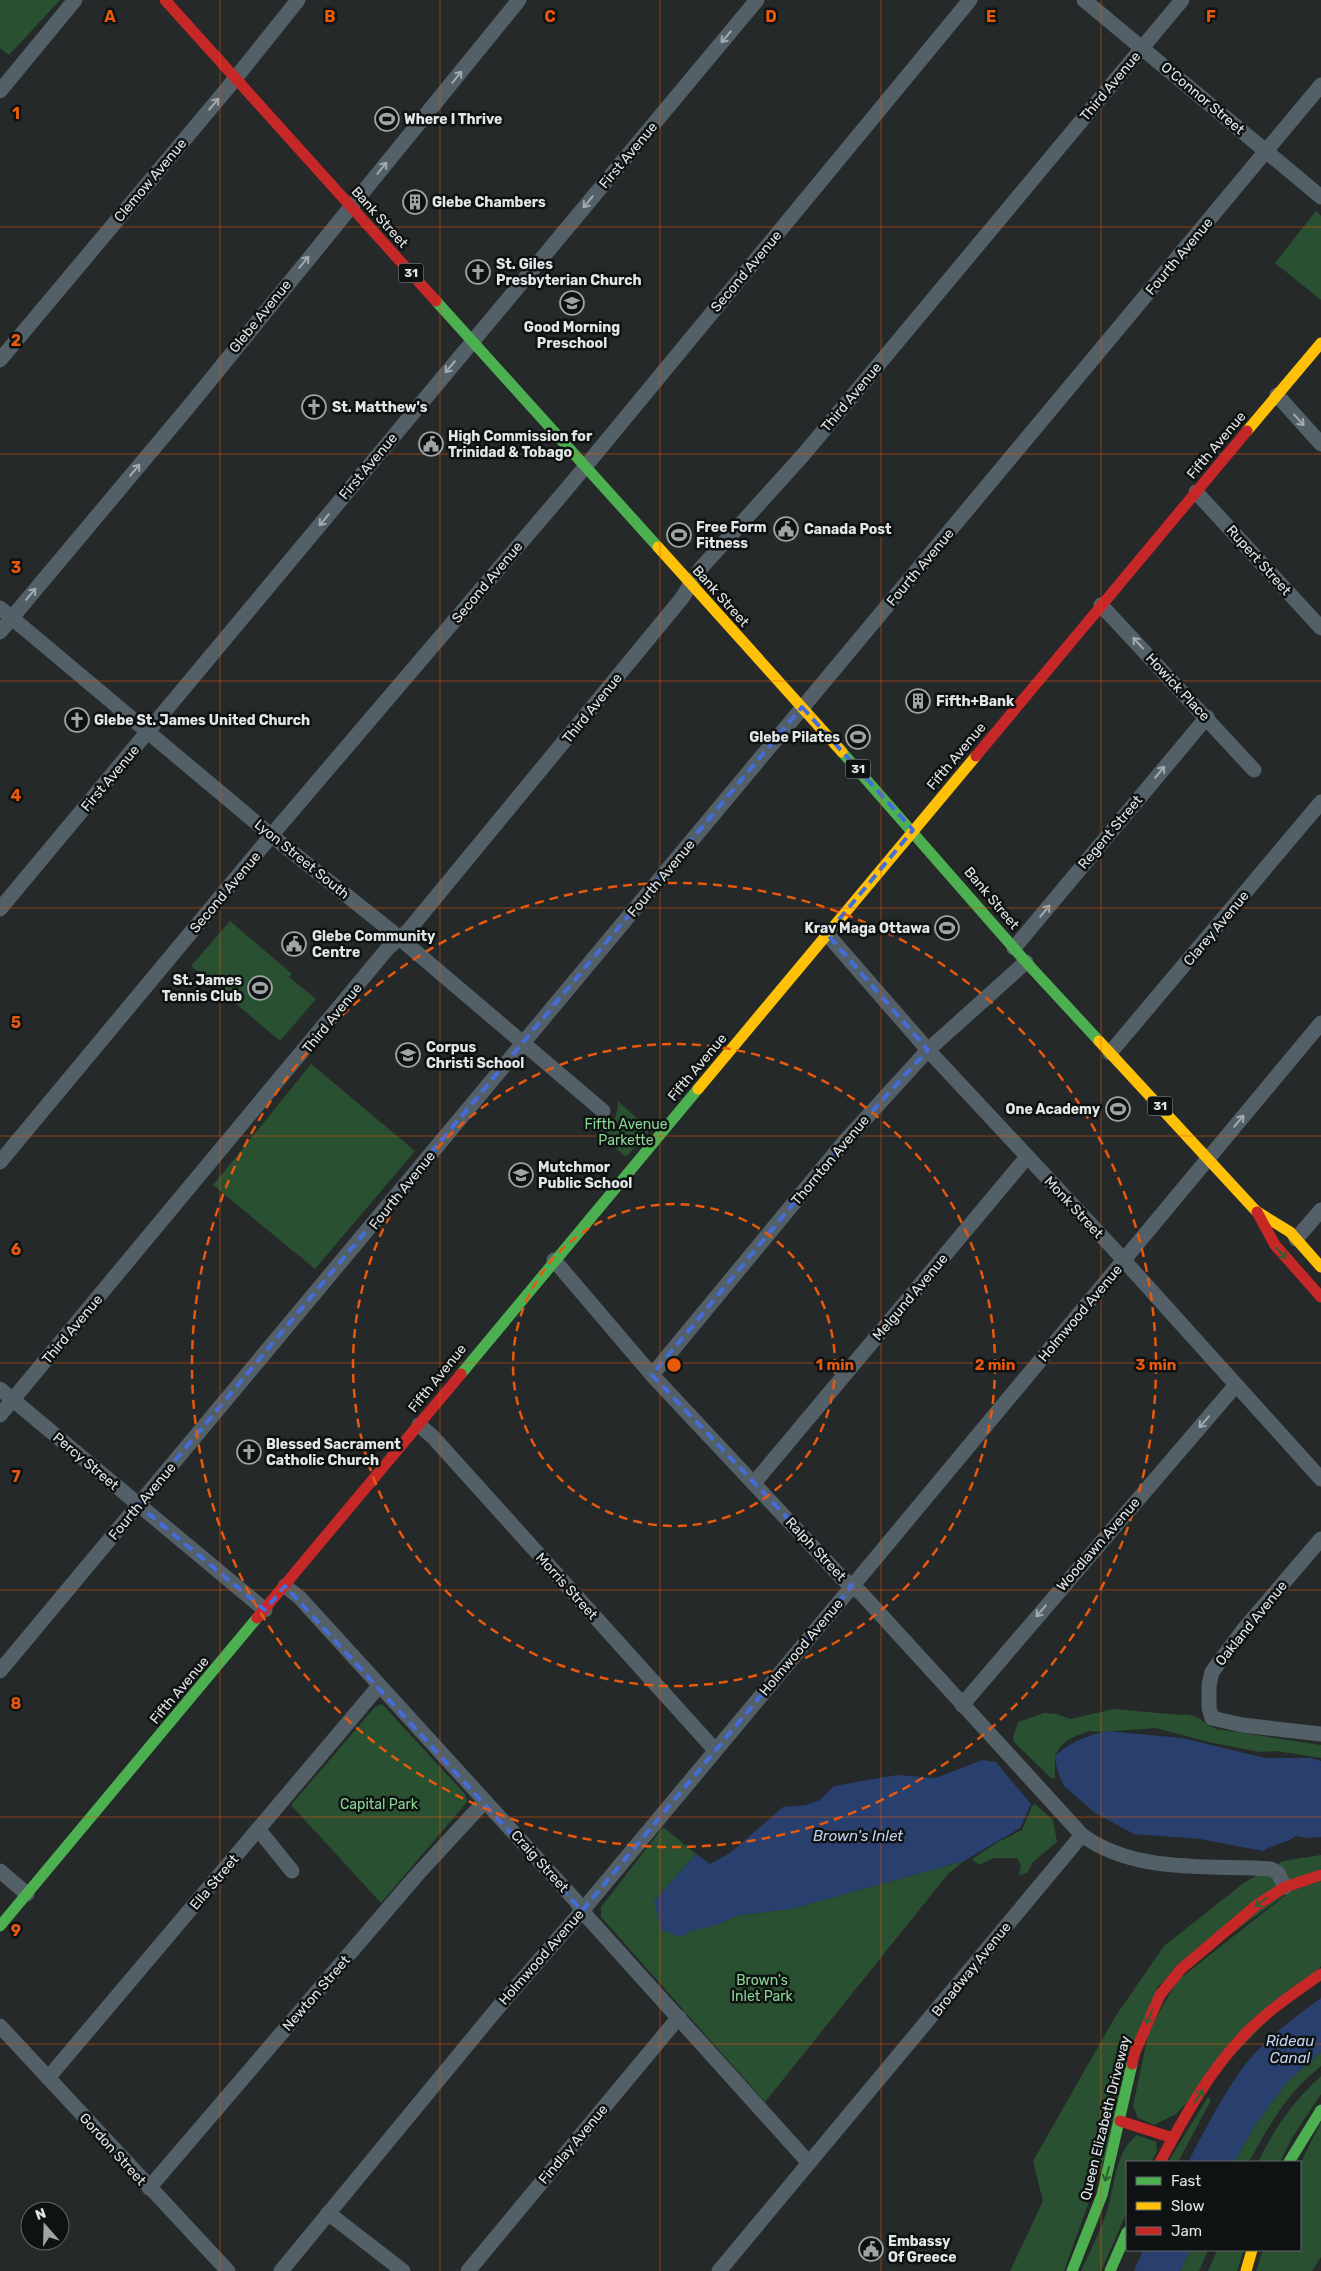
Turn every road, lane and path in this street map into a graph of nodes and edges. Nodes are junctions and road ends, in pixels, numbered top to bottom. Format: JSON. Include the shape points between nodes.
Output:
{"nodes":[{"id":1,"x":75,"y":0,"type":"edge"},
{"id":2,"x":165,"y":0,"type":"edge"},
{"id":3,"x":298,"y":0,"type":"edge"},
{"id":4,"x":519,"y":0,"type":"edge"},
{"id":5,"x":757,"y":0,"type":"edge"},
{"id":6,"x":970,"y":0,"type":"edge"},
{"id":7,"x":1084,"y":0,"type":"edge"},
{"id":8,"x":1182,"y":0,"type":"edge"},
{"id":9,"x":1142,"y":48,"type":"junction"},
{"id":10,"x":235,"y":78,"type":"junction"},
{"id":11,"x":1321,"y":85,"type":"edge"},
{"id":12,"x":0,"y":91,"type":"edge"},
{"id":13,"x":1266,"y":151,"type":"junction"},
{"id":14,"x":1321,"y":197,"type":"edge"},
{"id":15,"x":351,"y":205,"type":"junction"},
{"id":16,"x":471,"y":342,"type":"junction"},
{"id":17,"x":1321,"y":343,"type":"edge"},
{"id":18,"x":0,"y":360,"type":"edge"},
{"id":19,"x":1277,"y":396,"type":"junction"},
{"id":20,"x":1321,"y":444,"type":"edge"},
{"id":21,"x":585,"y":465,"type":"junction"},
{"id":22,"x":1196,"y":492,"type":"junction"},
{"id":23,"x":691,"y":586,"type":"junction"},
{"id":24,"x":1101,"y":605,"type":"junction"},
{"id":25,"x":6,"y":613,"type":"edge"},
{"id":26,"x":1321,"y":628,"type":"edge"},
{"id":27,"x":0,"y":632,"type":"edge"},
{"id":28,"x":802,"y":707,"type":"junction"},
{"id":29,"x":1207,"y":717,"type":"junction"},
{"id":30,"x":148,"y":732,"type":"junction"},
{"id":31,"x":1254,"y":770,"type":"dead end"},
{"id":32,"x":1321,"y":802,"type":"edge"},
{"id":33,"x":913,"y":830,"type":"junction"},
{"id":34,"x":272,"y":836,"type":"junction"},
{"id":35,"x":0,"y":909,"type":"edge"},
{"id":36,"x":827,"y":934,"type":"junction"},
{"id":37,"x":398,"y":939,"type":"junction"},
{"id":38,"x":1014,"y":948,"type":"junction"},
{"id":39,"x":1026,"y":962,"type":"junction"},
{"id":40,"x":1321,"y":1022,"type":"edge"},
{"id":41,"x":524,"y":1044,"type":"junction"},
{"id":42,"x":928,"y":1050,"type":"junction"},
{"id":43,"x":1110,"y":1054,"type":"junction"},
{"id":44,"x":603,"y":1111,"type":"dead end"},
{"id":45,"x":1028,"y":1157,"type":"junction"},
{"id":46,"x":1208,"y":1159,"type":"junction"},
{"id":47,"x":0,"y":1162,"type":"edge"},
{"id":48,"x":1321,"y":1210,"type":"edge"},
{"id":49,"x":1256,"y":1211,"type":"junction"},
{"id":50,"x":1296,"y":1239,"type":"junction"},
{"id":51,"x":554,"y":1260,"type":"junction"},
{"id":52,"x":1124,"y":1261,"type":"junction"},
{"id":53,"x":1321,"y":1267,"type":"edge"},
{"id":54,"x":1321,"y":1297,"type":"edge"},
{"id":55,"x":652,"y":1375,"type":"junction"},
{"id":56,"x":1236,"y":1385,"type":"junction"},
{"id":57,"x":0,"y":1389,"type":"edge"},
{"id":58,"x":13,"y":1400,"type":"junction"},
{"id":59,"x":0,"y":1415,"type":"edge"},
{"id":60,"x":419,"y":1425,"type":"junction"},
{"id":61,"x":1321,"y":1480,"type":"edge"},
{"id":62,"x":754,"y":1483,"type":"junction"},
{"id":63,"x":138,"y":1505,"type":"junction"},
{"id":64,"x":1321,"y":1539,"type":"edge"},
{"id":65,"x":285,"y":1586,"type":"junction"},
{"id":66,"x":852,"y":1586,"type":"junction"},
{"id":67,"x":265,"y":1610,"type":"junction"},
{"id":68,"x":0,"y":1671,"type":"edge"},
{"id":69,"x":379,"y":1686,"type":"junction"},
{"id":70,"x":962,"y":1705,"type":"junction"},
{"id":71,"x":1321,"y":1734,"type":"edge"},
{"id":72,"x":714,"y":1749,"type":"junction"},
{"id":73,"x":485,"y":1801,"type":"junction"},
{"id":74,"x":258,"y":1829,"type":"junction"},
{"id":75,"x":1082,"y":1835,"type":"junction"},
{"id":76,"x":0,"y":1871,"type":"edge"},
{"id":77,"x":292,"y":1871,"type":"dead end"},
{"id":78,"x":1321,"y":1875,"type":"edge"},
{"id":79,"x":1285,"y":1886,"type":"junction"},
{"id":80,"x":27,"y":1894,"type":"junction"},
{"id":81,"x":582,"y":1911,"type":"junction"},
{"id":82,"x":0,"y":1926,"type":"edge"},
{"id":83,"x":1321,"y":1974,"type":"edge"},
{"id":84,"x":679,"y":2017,"type":"junction"},
{"id":85,"x":0,"y":2026,"type":"edge"},
{"id":86,"x":48,"y":2078,"type":"junction"},
{"id":87,"x":1321,"y":2110,"type":"edge"},
{"id":88,"x":1120,"y":2121,"type":"junction"},
{"id":89,"x":1173,"y":2138,"type":"junction"},
{"id":90,"x":1161,"y":2161,"type":"edge"},
{"id":91,"x":1290,"y":2161,"type":"edge"},
{"id":92,"x":809,"y":2163,"type":"junction"},
{"id":93,"x":149,"y":2188,"type":"junction"},
{"id":94,"x":328,"y":2213,"type":"junction"},
{"id":95,"x":1126,"y":2234,"type":"edge"},
{"id":96,"x":1252,"y":2251,"type":"edge"},
{"id":97,"x":228,"y":2271,"type":"edge"},
{"id":98,"x":281,"y":2271,"type":"edge"},
{"id":99,"x":403,"y":2271,"type":"edge"},
{"id":100,"x":468,"y":2271,"type":"edge"},
{"id":101,"x":719,"y":2271,"type":"edge"},
{"id":102,"x":1072,"y":2271,"type":"edge"},
{"id":103,"x":1110,"y":2271,"type":"edge"},
{"id":104,"x":1246,"y":2271,"type":"edge"}],
"edges":[{"from":1,"to":12,"type":"street"},
{"from":2,"to":10,"type":"main road","name":"Bank Street","number":"31"},
{"from":3,"to":10,"type":"street","name":"Clemow Avenue"},
{"from":15,"to":4,"type":"street","name":"Glebe Avenue","one_way":true},
{"from":5,"to":16,"type":"street","name":"First Avenue","one_way":true},
{"from":6,"to":21,"type":"street","name":"Second Avenue"},
{"from":7,"to":9,"type":"street","name":"O'Connor Street"},
{"from":8,"to":9,"type":"street","name":"Third Avenue"},
{"from":9,"to":13,"type":"street","name":"O'Connor Street"},
{"from":9,"to":23,"type":"street","name":"Third Avenue","via":[[804,454],[701,568]]},
{"from":10,"to":15,"type":"main road","name":"Bank Street","number":"31"},
{"from":18,"to":10,"type":"street","name":"Clemow Avenue","one_way":true},
{"from":11,"to":13,"type":"street","name":"Fourth Avenue"},
{"from":13,"to":14,"type":"street","name":"O'Connor Street"},
{"from":13,"to":28,"type":"street","name":"Fourth Avenue"},
{"from":15,"to":16,"type":"main road","name":"Bank Street","number":"31"},
{"from":25,"to":15,"type":"street","name":"Glebe Avenue","one_way":true,"via":[[190,405]]},
{"from":16,"to":21,"type":"main road","name":"Bank Street","number":"31"},
{"from":16,"to":30,"type":"street","name":"First Avenue","one_way":true},
{"from":17,"to":19,"type":"main road","name":"Fifth Avenue"},
{"from":19,"to":20,"type":"street","one_way":true},
{"from":19,"to":22,"type":"main road","name":"Fifth Avenue"},
{"from":21,"to":23,"type":"main road","name":"Bank Street","number":"31"},
{"from":21,"to":34,"type":"street","name":"Second Avenue"},
{"from":22,"to":24,"type":"main road","name":"Fifth Avenue"},
{"from":22,"to":26,"type":"street","name":"Rupert Street"},
{"from":23,"to":28,"type":"main road","name":"Bank Street","number":"31"},
{"from":23,"to":37,"type":"street","name":"Third Avenue","via":[[408,931]]},
{"from":29,"to":24,"type":"street","name":"Howick Place","one_way":true},
{"from":24,"to":33,"type":"main road","name":"Fifth Avenue"},
{"from":25,"to":27,"type":"street","name":"Glebe Avenue"},
{"from":25,"to":30,"type":"street","name":"Lyon Street South"},
{"from":28,"to":33,"type":"main road","name":"Bank Street","number":"31"},
{"from":28,"to":41,"type":"street","name":"Fourth Avenue"},
{"from":29,"to":31,"type":"street","name":"Howick Place"},
{"from":38,"to":29,"type":"street","name":"Regent Street","one_way":true},
{"from":30,"to":34,"type":"street","name":"Lyon Street South"},
{"from":30,"to":35,"type":"street","name":"First Avenue"},
{"from":32,"to":43,"type":"street","name":"Clarey Avenue"},
{"from":33,"to":36,"type":"main road","name":"Fifth Avenue"},
{"from":33,"to":38,"type":"main road","name":"Bank Street","number":"31"},
{"from":34,"to":37,"type":"street","name":"Lyon Street South"},
{"from":34,"to":47,"type":"street","name":"Second Avenue"},
{"from":36,"to":42,"type":"street","name":"Monk Street"},
{"from":36,"to":51,"type":"main road","name":"Fifth Avenue"},
{"from":37,"to":41,"type":"street","name":"Lyon Street South"},
{"from":37,"to":58,"type":"street","name":"Third Avenue"},
{"from":38,"to":39,"type":"main road","name":"Bank Street","number":"31"},
{"from":39,"to":42,"type":"street","name":"Thornton Avenue"},
{"from":39,"to":43,"type":"main road","name":"Bank Street","number":"31"},
{"from":46,"to":40,"type":"street","name":"Holmwood Avenue","one_way":true},
{"from":41,"to":44,"type":"street","name":"Lyon Street South"},
{"from":41,"to":63,"type":"street","name":"Fourth Avenue"},
{"from":42,"to":45,"type":"street","name":"Monk Street"},
{"from":42,"to":55,"type":"street","name":"Thornton Avenue","via":[[844,1141]]},
{"from":43,"to":46,"type":"main road","name":"Bank Street","number":"31"},
{"from":45,"to":52,"type":"street","name":"Monk Street"},
{"from":45,"to":62,"type":"street","name":"Melgund Avenue"},
{"from":46,"to":49,"type":"main road","name":"Bank Street","number":"31"},
{"from":46,"to":52,"type":"street","name":"Holmwood Avenue"},
{"from":48,"to":50,"type":"street"},
{"from":49,"to":50,"type":"main road","name":"Bank Street","number":"31"},
{"from":49,"to":54,"type":"main road","name":"Bank Street","number":"31","one_way":true,"via":[[1275,1245]]},
{"from":50,"to":53,"type":"main road","name":"Bank Street","number":"31"},
{"from":51,"to":55,"type":"street","name":"Ralph Street"},
{"from":51,"to":60,"type":"main road","name":"Fifth Avenue"},
{"from":52,"to":56,"type":"street","name":"Monk Street"},
{"from":52,"to":66,"type":"street","name":"Holmwood Avenue"},
{"from":55,"to":62,"type":"street","name":"Ralph Street"},
{"from":56,"to":61,"type":"street","name":"Monk Street"},
{"from":56,"to":70,"type":"street","name":"Woodlawn Avenue","one_way":true},
{"from":57,"to":58,"type":"street","name":"Percy Street"},
{"from":58,"to":59,"type":"street","name":"Third Avenue"},
{"from":58,"to":63,"type":"street","name":"Percy Street"},
{"from":60,"to":65,"type":"main road","name":"Fifth Avenue"},
{"from":60,"to":72,"type":"street","name":"Morris Street"},
{"from":62,"to":66,"type":"street","name":"Ralph Street"},
{"from":63,"to":67,"type":"street","name":"Percy Street"},
{"from":63,"to":68,"type":"street","name":"Fourth Avenue"},
{"from":64,"to":71,"type":"street","name":"Oakland Avenue","via":[[1244,1629],[1212,1672],[1209,1685],[1212,1718],[1242,1725]]},
{"from":65,"to":67,"type":"main road","name":"Fifth Avenue"},
{"from":65,"to":69,"type":"street","name":"Craig Street","via":[[300,1598]]},
{"from":66,"to":70,"type":"street","name":"Ralph Street"},
{"from":66,"to":72,"type":"street","name":"Holmwood Avenue"},
{"from":67,"to":80,"type":"main road","name":"Fifth Avenue"},
{"from":69,"to":73,"type":"street","name":"Craig Street"},
{"from":69,"to":74,"type":"street","name":"Ella Street"},
{"from":70,"to":75,"type":"street","name":"Ralph Street"},
{"from":72,"to":81,"type":"street","name":"Holmwood Avenue"},
{"from":73,"to":81,"type":"street","name":"Craig Street"},
{"from":73,"to":93,"type":"street","name":"Newton Street","via":[[422,1869]]},
{"from":74,"to":77,"type":"street"},
{"from":74,"to":86,"type":"street","name":"Ella Street"},
{"from":75,"to":79,"type":"street","via":[[1096,1846],[1134,1860],[1272,1870],[1278,1873]]},
{"from":75,"to":92,"type":"street","name":"Broadway Avenue"},
{"from":76,"to":80,"type":"street"},
{"from":78,"to":79,"type":"main road","name":"Queen Elizabeth Driveway"},
{"from":79,"to":88,"type":"main road","name":"Queen Elizabeth Driveway","one_way":true,"via":[[1212,1942],[1165,1989],[1152,2009],[1135,2052]]},
{"from":80,"to":82,"type":"main road","name":"Fifth Avenue"},
{"from":81,"to":84,"type":"street","name":"Craig Street"},
{"from":81,"to":94,"type":"street","name":"Holmwood Avenue"},
{"from":89,"to":83,"type":"main road","one_way":true,"via":[[1216,2069],[1247,2032]]},
{"from":84,"to":92,"type":"street","name":"Craig Street"},
{"from":84,"to":100,"type":"street","name":"Findlay Avenue"},
{"from":85,"to":86,"type":"street","name":"Gordon Street"},
{"from":86,"to":93,"type":"street","name":"Gordon Street"},
{"from":87,"to":91,"type":"main road"},
{"from":88,"to":89,"type":"main road"},
{"from":88,"to":102,"type":"main road","name":"Queen Elizabeth Driveway","one_way":true,"via":[[1102,2195]]},
{"from":89,"to":90,"type":"main road"},
{"from":92,"to":101,"type":"street","name":"Broadway Avenue"},
{"from":93,"to":97,"type":"street","name":"Gordon Street"},
{"from":94,"to":98,"type":"street","name":"Holmwood Avenue"},
{"from":94,"to":99,"type":"street"},
{"from":95,"to":103,"type":"main road"},
{"from":96,"to":104,"type":"main road"}]}
